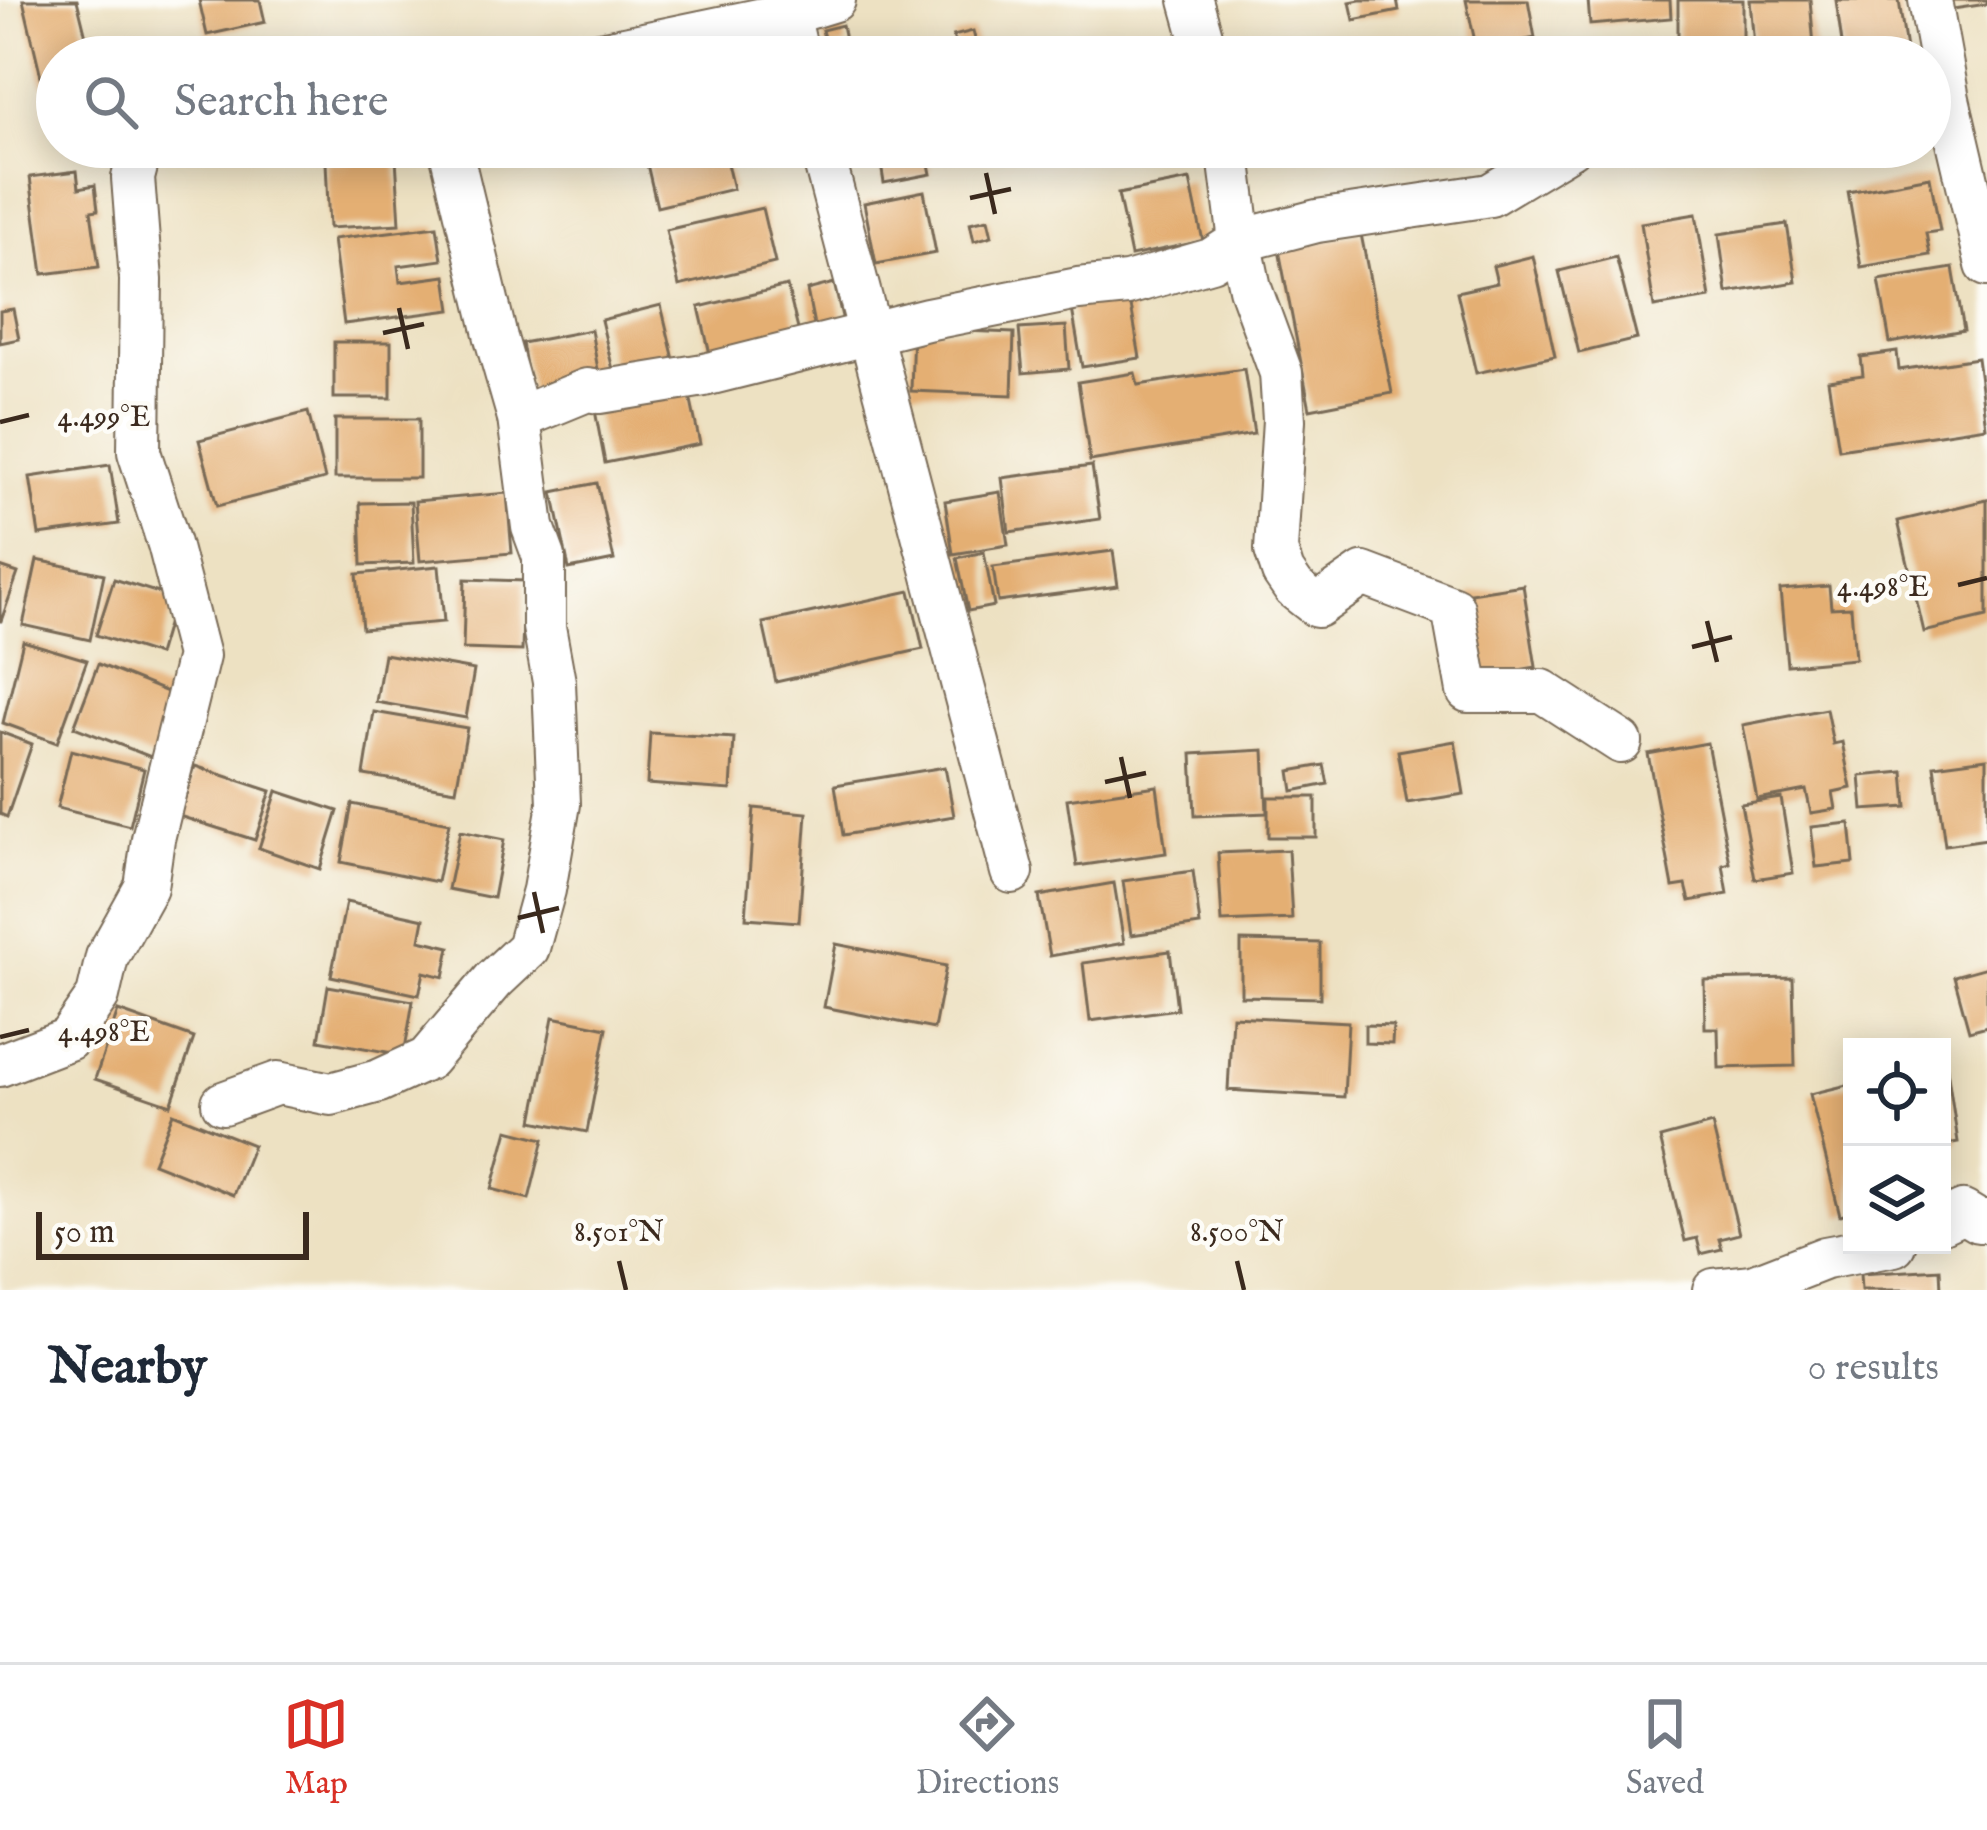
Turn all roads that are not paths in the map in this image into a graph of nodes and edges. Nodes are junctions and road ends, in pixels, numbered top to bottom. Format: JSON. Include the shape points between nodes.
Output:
{"nodes":[{"id":1,"x":834,"y":0,"type":"edge"},
{"id":2,"x":1191,"y":0,"type":"edge"},
{"id":3,"x":1930,"y":0,"type":"edge"},
{"id":4,"x":788,"y":14,"type":"junction"},
{"id":5,"x":682,"y":36,"type":"edge"},
{"id":6,"x":793,"y":36,"type":"edge"},
{"id":7,"x":1201,"y":36,"type":"edge"},
{"id":8,"x":1933,"y":36,"type":"edge"},
{"id":9,"x":1951,"y":141,"type":"edge"},
{"id":10,"x":136,"y":168,"type":"edge"},
{"id":11,"x":455,"y":168,"type":"edge"},
{"id":12,"x":826,"y":168,"type":"edge"},
{"id":13,"x":1231,"y":168,"type":"edge"},
{"id":14,"x":1540,"y":168,"type":"edge"},
{"id":15,"x":1240,"y":242,"type":"junction"},
{"id":16,"x":1987,"y":265,"type":"edge"},
{"id":17,"x":868,"y":335,"type":"junction"},
{"id":18,"x":519,"y":418,"type":"junction"},
{"id":19,"x":1621,"y":742,"type":"dead end"},
{"id":20,"x":1012,"y":872,"type":"dead end"},
{"id":21,"x":0,"y":1065,"type":"edge"},
{"id":22,"x":223,"y":1103,"type":"dead end"},
{"id":23,"x":1951,"y":1218,"type":"edge"},
{"id":24,"x":1987,"y":1221,"type":"edge"},
{"id":25,"x":1846,"y":1254,"type":"edge"},
{"id":26,"x":1714,"y":1290,"type":"edge"}],
"edges":[{"from":1,"to":4,"type":"street"},
{"from":2,"to":7,"type":"street"},
{"from":3,"to":8,"type":"street"},
{"from":4,"to":5,"type":"street"},
{"from":4,"to":6,"type":"street"},
{"from":9,"to":16,"type":"street"},
{"from":10,"to":21,"type":"street","via":[[139,452],[198,656],[146,887],[107,957],[98,996],[68,1039]]},
{"from":11,"to":18,"type":"street"},
{"from":12,"to":17,"type":"street"},
{"from":13,"to":15,"type":"street"},
{"from":14,"to":15,"type":"street","via":[[1490,195],[1317,221]]},
{"from":15,"to":17,"type":"street","via":[[1211,260],[1127,284]]},
{"from":15,"to":19,"type":"street","via":[[1281,373],[1276,550],[1294,588],[1317,606],[1363,574],[1453,608],[1468,692],[1542,691]]},
{"from":17,"to":18,"type":"street","via":[[704,375],[586,390]]},
{"from":17,"to":20,"type":"street"},
{"from":18,"to":22,"type":"street","via":[[544,557],[559,786],[528,948],[427,1059],[331,1094],[278,1083]]},
{"from":23,"to":24,"type":"street","via":[[1963,1212]]},
{"from":25,"to":26,"type":"street","via":[[1753,1286]]}]}
